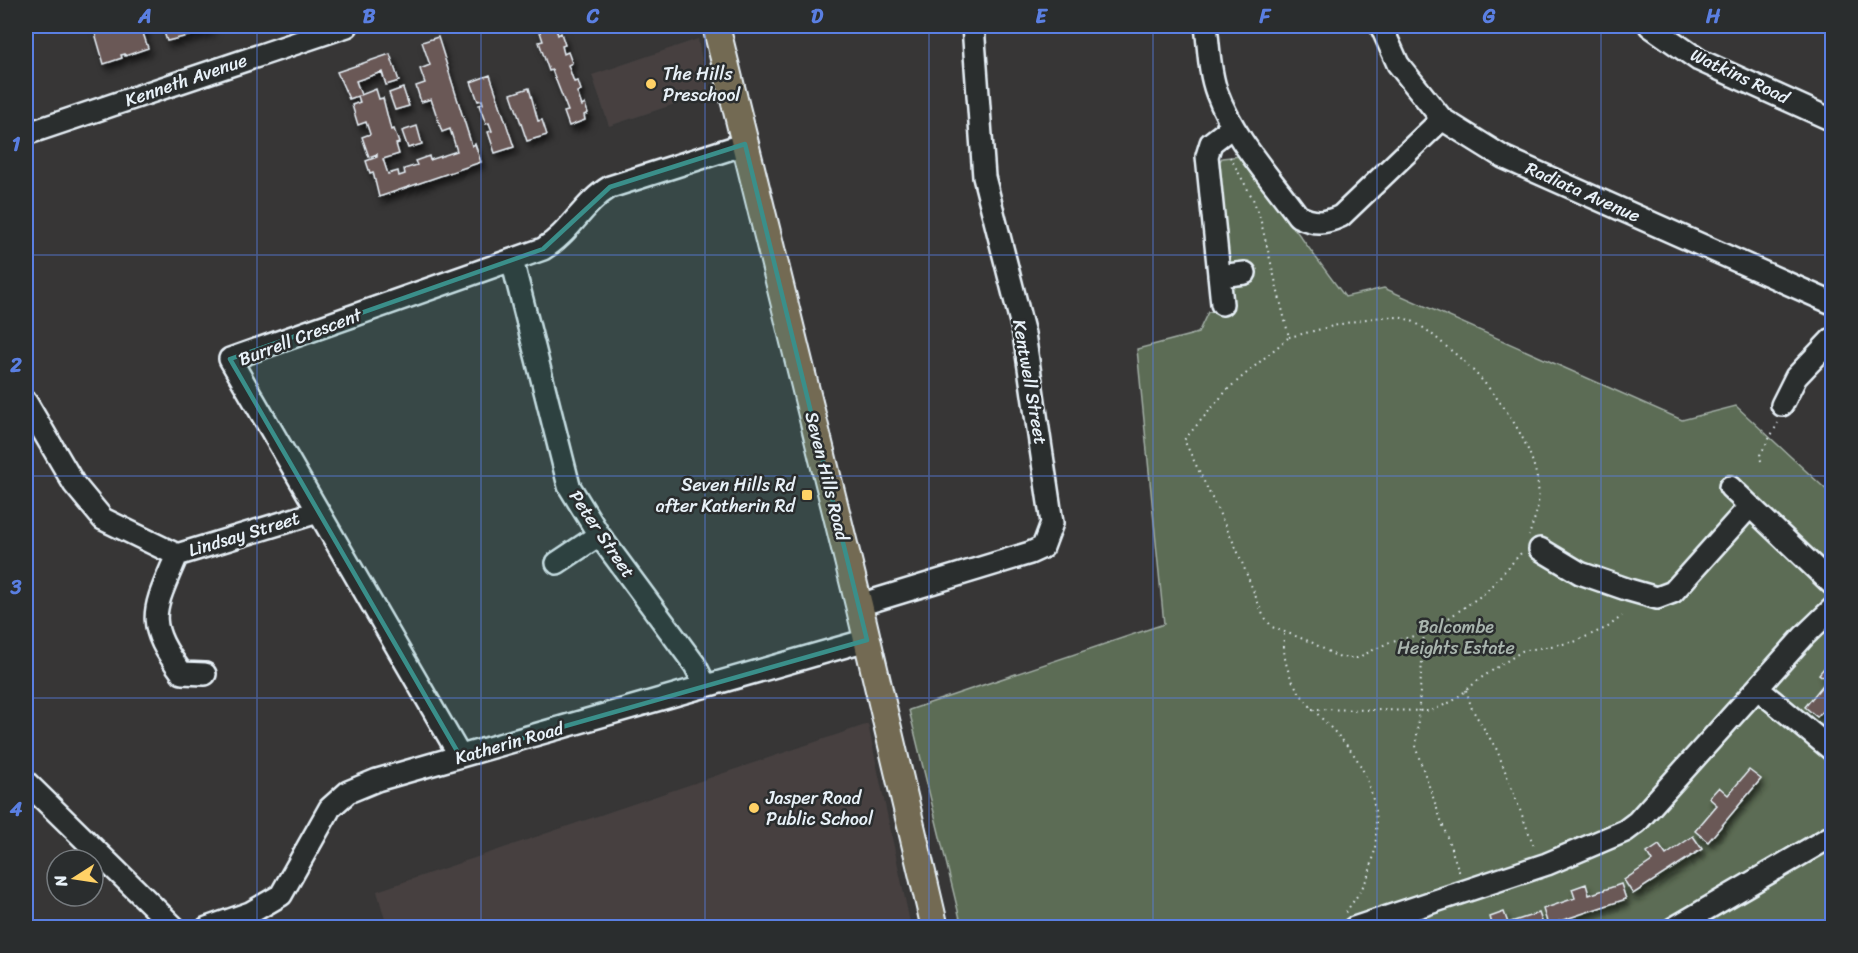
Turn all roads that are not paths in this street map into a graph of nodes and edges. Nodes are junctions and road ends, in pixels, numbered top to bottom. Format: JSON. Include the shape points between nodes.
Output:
{"nodes":[{"id":1,"x":347,"y":26,"type":"edge"},
{"id":2,"x":716,"y":26,"type":"edge"},
{"id":3,"x":973,"y":26,"type":"edge"},
{"id":4,"x":1206,"y":26,"type":"edge"},
{"id":5,"x":1381,"y":26,"type":"edge"},
{"id":6,"x":1650,"y":26,"type":"edge"},
{"id":7,"x":1442,"y":119,"type":"junction"},
{"id":8,"x":1833,"y":120,"type":"edge"},
{"id":9,"x":1226,"y":131,"type":"junction"},
{"id":10,"x":26,"y":134,"type":"edge"},
{"id":11,"x":745,"y":144,"type":"junction"},
{"id":12,"x":512,"y":261,"type":"junction"},
{"id":13,"x":1245,"y":273,"type":"dead end"},
{"id":14,"x":1219,"y":276,"type":"junction"},
{"id":15,"x":1833,"y":303,"type":"edge"},
{"id":16,"x":1222,"y":304,"type":"dead end"},
{"id":17,"x":1833,"y":339,"type":"edge"},
{"id":18,"x":26,"y":402,"type":"edge"},
{"id":19,"x":1782,"y":405,"type":"road end"},
{"id":20,"x":1730,"y":487,"type":"dead end"},
{"id":21,"x":1750,"y":506,"type":"junction"},
{"id":22,"x":318,"y":512,"type":"junction"},
{"id":23,"x":599,"y":535,"type":"junction"},
{"id":24,"x":1531,"y":544,"type":"road end"},
{"id":25,"x":177,"y":555,"type":"junction"},
{"id":26,"x":557,"y":563,"type":"dead end"},
{"id":27,"x":1833,"y":584,"type":"edge"},
{"id":28,"x":859,"y":605,"type":"junction"},
{"id":29,"x":1833,"y":609,"type":"edge"},
{"id":30,"x":867,"y":640,"type":"junction"},
{"id":31,"x":205,"y":674,"type":"dead end"},
{"id":32,"x":705,"y":685,"type":"junction"},
{"id":33,"x":1758,"y":689,"type":"junction"},
{"id":34,"x":1833,"y":750,"type":"edge"},
{"id":35,"x":460,"y":756,"type":"junction"},
{"id":36,"x":26,"y":782,"type":"edge"},
{"id":37,"x":1833,"y":836,"type":"edge"},
{"id":38,"x":1347,"y":923,"type":"edge"},
{"id":39,"x":175,"y":927,"type":"edge"},
{"id":40,"x":207,"y":927,"type":"edge"},
{"id":41,"x":935,"y":927,"type":"edge"},
{"id":42,"x":1674,"y":927,"type":"edge"}],
"edges":[{"from":1,"to":10,"type":"street","name":"Kenneth Avenue"},
{"from":2,"to":11,"type":"main road","name":"Seven Hills Road"},
{"from":3,"to":28,"type":"street","name":"Kentwell Street","via":[[984,177],[1024,334],[1052,523],[1043,547],[1030,554]]},
{"from":4,"to":9,"type":"street","via":[[1211,70]]},
{"from":5,"to":7,"type":"street","name":"Radiata Avenue","via":[[1398,64]]},
{"from":6,"to":8,"type":"street","name":"Watkins Road","via":[[1699,60]]},
{"from":7,"to":9,"type":"street","via":[[1341,216],[1313,223],[1298,216]]},
{"from":7,"to":15,"type":"street","name":"Radiata Avenue","via":[[1503,157]]},
{"from":9,"to":14,"type":"street","via":[[1212,143],[1207,166]]},
{"from":11,"to":12,"type":"street","name":"Burrell Crescent","via":[[610,187],[550,245]]},
{"from":11,"to":28,"type":"main road","name":"Seven Hills Road"},
{"from":12,"to":22,"type":"street","name":"Burrell Crescent","via":[[230,359]]},
{"from":12,"to":23,"type":"street","name":"Peter Street","via":[[567,478],[573,495]]},
{"from":13,"to":14,"type":"street"},
{"from":14,"to":16,"type":"street"},
{"from":17,"to":19,"type":"street","via":[[1796,377]]},
{"from":18,"to":25,"type":"street","name":"Lindsay Street","via":[[74,484],[103,519]]},
{"from":20,"to":21,"type":"street"},
{"from":21,"to":24,"type":"street","via":[[1673,592],[1657,598],[1580,573]]},
{"from":21,"to":27,"type":"street"},
{"from":22,"to":25,"type":"street","name":"Lindsay Street"},
{"from":22,"to":35,"type":"street","name":"Burrell Crescent"},
{"from":23,"to":26,"type":"street"},
{"from":23,"to":32,"type":"street","name":"Peter Street"},
{"from":25,"to":31,"type":"street","via":[[157,605],[157,627],[162,647],[182,673]]},
{"from":28,"to":30,"type":"main road","name":"Seven Hills Road"},
{"from":29,"to":33,"type":"street"},
{"from":30,"to":32,"type":"street","name":"Katherin Road"},
{"from":30,"to":41,"type":"main road","name":"Seven Hills Road"},
{"from":32,"to":35,"type":"street","name":"Katherin Road"},
{"from":33,"to":34,"type":"street"},
{"from":33,"to":38,"type":"street","via":[[1625,831],[1547,864],[1530,861],[1466,890]]},
{"from":35,"to":40,"type":"street","name":"Katherin Road","via":[[348,792],[330,808],[281,895],[250,913]]},
{"from":36,"to":39,"type":"street"},
{"from":37,"to":42,"type":"street"}]}
